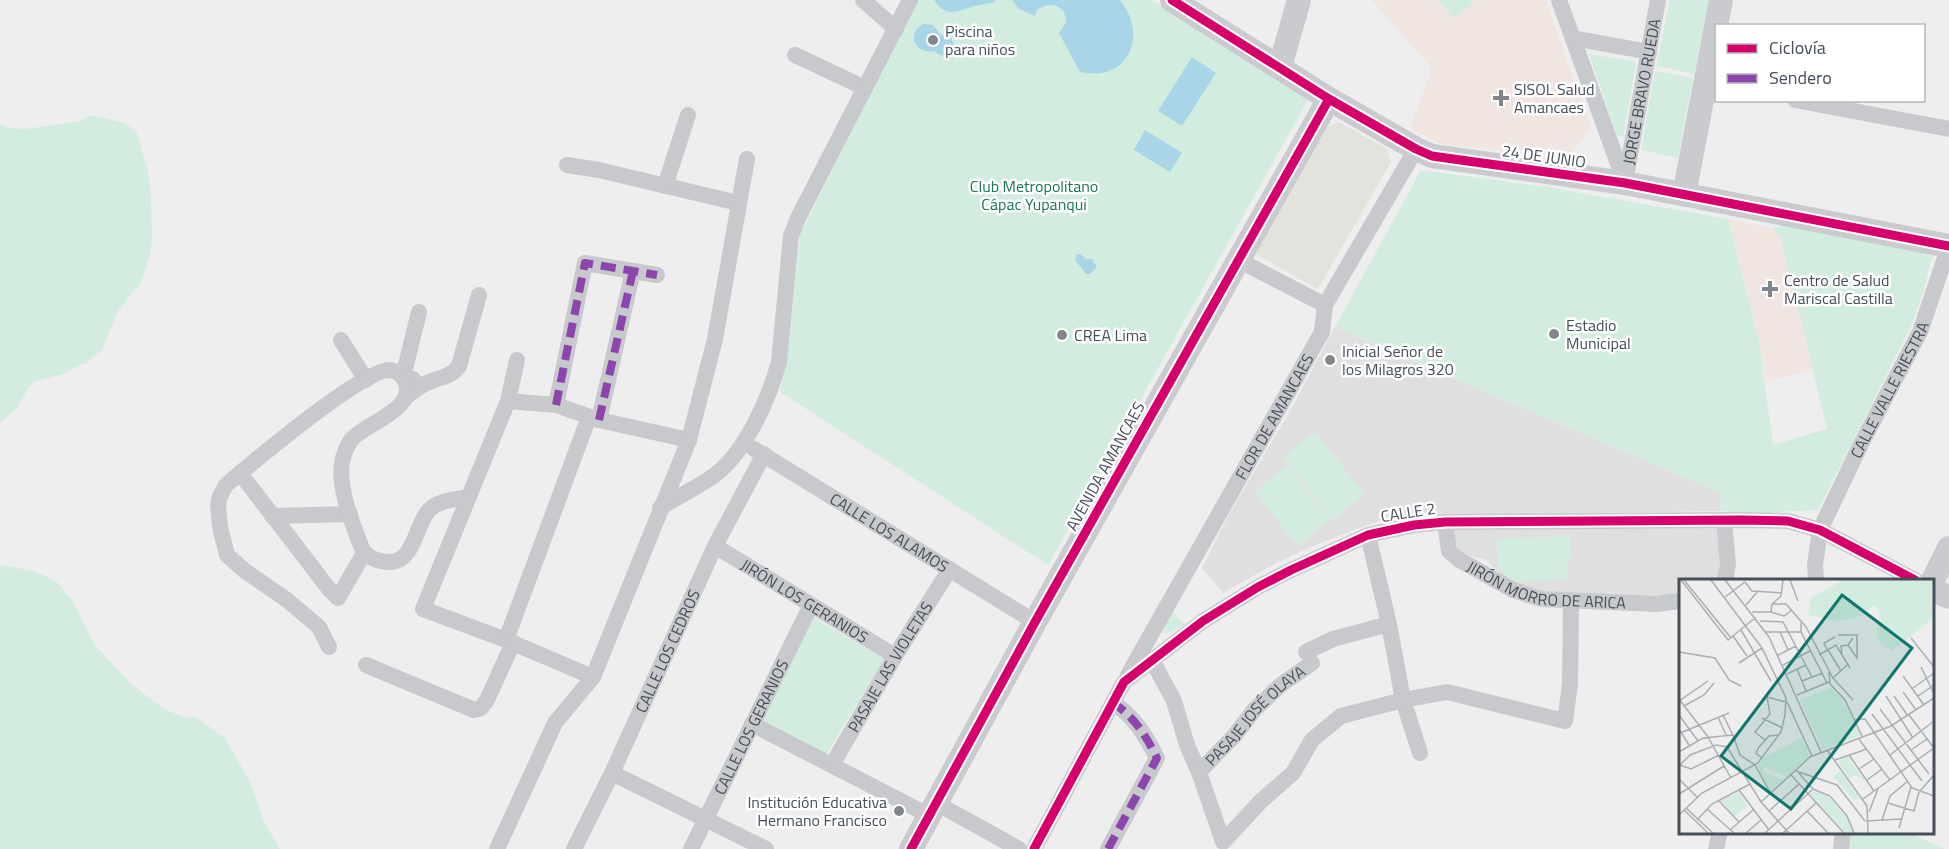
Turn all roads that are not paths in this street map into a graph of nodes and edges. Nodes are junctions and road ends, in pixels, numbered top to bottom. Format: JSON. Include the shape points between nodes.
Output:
{"nodes":[{"id":1,"x":863,"y":0,"type":"edge"},
{"id":2,"x":910,"y":0,"type":"edge"},
{"id":3,"x":1172,"y":0,"type":"edge"},
{"id":4,"x":1299,"y":0,"type":"edge"},
{"id":5,"x":1559,"y":0,"type":"edge"},
{"id":6,"x":1658,"y":0,"type":"edge"},
{"id":7,"x":1721,"y":0,"type":"edge"},
{"id":8,"x":1718,"y":24,"type":"edge"},
{"id":9,"x":896,"y":29,"type":"junction"},
{"id":10,"x":1573,"y":39,"type":"junction"},
{"id":11,"x":1715,"y":51,"type":"edge"},
{"id":12,"x":1649,"y":52,"type":"junction"},
{"id":13,"x":795,"y":56,"type":"dead end"},
{"id":14,"x":1280,"y":67,"type":"junction"},
{"id":15,"x":1711,"y":85,"type":"edge"},
{"id":16,"x":865,"y":88,"type":"junction"},
{"id":17,"x":1329,"y":99,"type":"junction"},
{"id":18,"x":1806,"y":102,"type":"edge"},
{"id":19,"x":688,"y":115,"type":"dead end"},
{"id":20,"x":1949,"y":129,"type":"edge"},
{"id":21,"x":1416,"y":149,"type":"junction"},
{"id":22,"x":747,"y":159,"type":"dead end"},
{"id":23,"x":567,"y":165,"type":"dead end"},
{"id":24,"x":1624,"y":183,"type":"junction"},
{"id":25,"x":665,"y":186,"type":"junction"},
{"id":26,"x":1684,"y":195,"type":"junction"},
{"id":27,"x":738,"y":203,"type":"junction"},
{"id":28,"x":1949,"y":246,"type":"edge"},
{"id":29,"x":1238,"y":260,"type":"junction"},
{"id":30,"x":633,"y":271,"type":"junction"},
{"id":31,"x":657,"y":275,"type":"dead end"},
{"id":32,"x":479,"y":295,"type":"dead end"},
{"id":33,"x":1325,"y":305,"type":"junction"},
{"id":34,"x":419,"y":312,"type":"dead end"},
{"id":35,"x":341,"y":340,"type":"dead end"},
{"id":36,"x":517,"y":360,"type":"dead end"},
{"id":37,"x":403,"y":376,"type":"junction"},
{"id":38,"x":366,"y":380,"type":"junction"},
{"id":39,"x":427,"y":382,"type":"junction"},
{"id":40,"x":407,"y":396,"type":"junction"},
{"id":41,"x":508,"y":402,"type":"junction"},
{"id":42,"x":556,"y":405,"type":"junction"},
{"id":43,"x":594,"y":419,"type":"junction"},
{"id":44,"x":689,"y":440,"type":"junction"},
{"id":45,"x":743,"y":442,"type":"junction"},
{"id":46,"x":764,"y":454,"type":"junction"},
{"id":47,"x":681,"y":462,"type":"junction"},
{"id":48,"x":240,"y":473,"type":"junction"},
{"id":49,"x":717,"y":473,"type":"junction"},
{"id":50,"x":469,"y":497,"type":"junction"},
{"id":51,"x":660,"y":508,"type":"junction"},
{"id":52,"x":351,"y":514,"type":"junction"},
{"id":53,"x":272,"y":516,"type":"junction"},
{"id":54,"x":1724,"y":520,"type":"junction"},
{"id":55,"x":1445,"y":522,"type":"junction"},
{"id":56,"x":1820,"y":530,"type":"junction"},
{"id":57,"x":1368,"y":535,"type":"junction"},
{"id":58,"x":715,"y":546,"type":"junction"},
{"id":59,"x":1949,"y":548,"type":"edge"},
{"id":60,"x":363,"y":553,"type":"junction"},
{"id":61,"x":950,"y":568,"type":"junction"},
{"id":62,"x":1725,"y":579,"type":"edge"},
{"id":63,"x":1816,"y":579,"type":"edge"},
{"id":64,"x":1913,"y":579,"type":"edge"},
{"id":65,"x":1934,"y":579,"type":"edge"},
{"id":66,"x":1934,"y":591,"type":"edge"},
{"id":67,"x":1949,"y":597,"type":"edge"},
{"id":68,"x":1571,"y":601,"type":"junction"},
{"id":69,"x":1679,"y":601,"type":"edge"},
{"id":70,"x":811,"y":604,"type":"junction"},
{"id":71,"x":1035,"y":622,"type":"junction"},
{"id":72,"x":1389,"y":624,"type":"junction"},
{"id":73,"x":509,"y":642,"type":"junction"},
{"id":74,"x":329,"y":647,"type":"dead end"},
{"id":75,"x":895,"y":656,"type":"junction"},
{"id":76,"x":1152,"y":660,"type":"junction"},
{"id":77,"x":366,"y":664,"type":"dead end"},
{"id":78,"x":593,"y":677,"type":"junction"},
{"id":79,"x":1124,"y":682,"type":"junction"},
{"id":80,"x":1403,"y":700,"type":"junction"},
{"id":81,"x":1113,"y":703,"type":"junction"},
{"id":82,"x":752,"y":724,"type":"junction"},
{"id":83,"x":1420,"y":753,"type":"dead end"},
{"id":84,"x":832,"y":765,"type":"junction"},
{"id":85,"x":1199,"y":772,"type":"junction"},
{"id":86,"x":612,"y":773,"type":"junction"},
{"id":87,"x":933,"y":810,"type":"junction"},
{"id":88,"x":705,"y":819,"type":"junction"},
{"id":89,"x":1720,"y":834,"type":"edge"},
{"id":90,"x":1843,"y":834,"type":"edge"},
{"id":91,"x":1220,"y":846,"type":"edge"},
{"id":92,"x":497,"y":849,"type":"edge"},
{"id":93,"x":574,"y":849,"type":"edge"},
{"id":94,"x":691,"y":849,"type":"edge"},
{"id":95,"x":766,"y":849,"type":"edge"},
{"id":96,"x":911,"y":849,"type":"edge"},
{"id":97,"x":1019,"y":849,"type":"edge"},
{"id":98,"x":1035,"y":849,"type":"edge"},
{"id":99,"x":1107,"y":849,"type":"edge"},
{"id":100,"x":1716,"y":849,"type":"edge"},
{"id":101,"x":1841,"y":849,"type":"edge"}],
"edges":[{"from":1,"to":9,"type":"street"},
{"from":2,"to":9,"type":"street"},
{"from":3,"to":14,"type":"street","name":"24 DE JUNIO"},
{"from":4,"to":14,"type":"street"},
{"from":5,"to":10,"type":"street"},
{"from":6,"to":12,"type":"street","name":"JORGE BRAVO RUEDA"},
{"from":7,"to":8,"type":"street"},
{"from":9,"to":16,"type":"street"},
{"from":10,"to":12,"type":"street"},
{"from":10,"to":24,"type":"street"},
{"from":11,"to":15,"type":"street"},
{"from":12,"to":24,"type":"street","name":"JORGE BRAVO RUEDA"},
{"from":13,"to":16,"type":"street"},
{"from":14,"to":17,"type":"street","name":"24 DE JUNIO"},
{"from":15,"to":26,"type":"street"},
{"from":16,"to":45,"type":"street","via":[[791,236],[779,362],[768,394]]},
{"from":17,"to":21,"type":"street","name":"24 DE JUNIO"},
{"from":17,"to":29,"type":"street","name":"AVENIDA AMANCAES"},
{"from":18,"to":20,"type":"street"},
{"from":19,"to":25,"type":"street"},
{"from":21,"to":24,"type":"street","name":"24 DE JUNIO","via":[[1432,156]]},
{"from":21,"to":33,"type":"street","name":"FLOR DE AMANCAES"},
{"from":22,"to":27,"type":"street"},
{"from":23,"to":25,"type":"street"},
{"from":24,"to":26,"type":"street","name":"24 DE JUNIO"},
{"from":25,"to":27,"type":"street"},
{"from":26,"to":28,"type":"street","name":"24 DE JUNIO"},
{"from":27,"to":44,"type":"street","via":[[715,339]]},
{"from":28,"to":56,"type":"street","name":"CALLE VALLE RIESTRA","via":[[1920,332]]},
{"from":29,"to":33,"type":"street"},
{"from":29,"to":71,"type":"street","name":"AVENIDA AMANCAES"},
{"from":30,"to":31,"type":"street"},
{"from":30,"to":42,"type":"street","via":[[585,263]]},
{"from":30,"to":43,"type":"street"},
{"from":32,"to":39,"type":"street","via":[[459,366],[449,376]]},
{"from":33,"to":79,"type":"street","name":"FLOR DE AMANCAES","via":[[1322,332]]},
{"from":34,"to":37,"type":"street"},
{"from":35,"to":38,"type":"street"},
{"from":36,"to":41,"type":"street"},
{"from":37,"to":38,"type":"street","via":[[389,370]]},
{"from":37,"to":39,"type":"street"},
{"from":37,"to":40,"type":"street"},
{"from":38,"to":48,"type":"street","via":[[295,428]]},
{"from":39,"to":40,"type":"street"},
{"from":40,"to":52,"type":"street","via":[[398,408],[353,437],[348,446],[341,469]]},
{"from":41,"to":42,"type":"street"},
{"from":41,"to":50,"type":"street"},
{"from":42,"to":43,"type":"street"},
{"from":43,"to":44,"type":"street"},
{"from":43,"to":73,"type":"street"},
{"from":44,"to":47,"type":"street"},
{"from":45,"to":46,"type":"street","name":"CALLE LOS ALAMOS"},
{"from":45,"to":49,"type":"street"},
{"from":46,"to":58,"type":"street","name":"CALLE LOS CEDROS"},
{"from":46,"to":61,"type":"street","name":"CALLE LOS ALAMOS"},
{"from":47,"to":49,"type":"street","via":[[695,474]]},
{"from":47,"to":51,"type":"street"},
{"from":48,"to":53,"type":"street"},
{"from":48,"to":74,"type":"street","via":[[226,485],[219,499],[227,555],[320,627]]},
{"from":49,"to":51,"type":"street"},
{"from":50,"to":60,"type":"street","via":[[433,506],[404,556],[394,562]]},
{"from":50,"to":73,"type":"street","via":[[423,609]]},
{"from":51,"to":78,"type":"street"},
{"from":52,"to":53,"type":"street"},
{"from":52,"to":60,"type":"street"},
{"from":53,"to":60,"type":"street","via":[[339,598]]},
{"from":54,"to":55,"type":"street","name":"CALLE 2"},
{"from":54,"to":56,"type":"street","name":"CALLE 2","via":[[1788,521]]},
{"from":54,"to":62,"type":"street","via":[[1728,564]]},
{"from":55,"to":57,"type":"street","name":"CALLE 2"},
{"from":55,"to":68,"type":"street","name":"JIRÓN MORRO DE ARICA","via":[[1449,551],[1458,559],[1513,590],[1541,599]]},
{"from":56,"to":63,"type":"street","name":"CALLE VALLE RIESTRA"},
{"from":56,"to":64,"type":"street","name":"CALLE 2"},
{"from":57,"to":72,"type":"street"},
{"from":57,"to":76,"type":"street","name":"CALLE 2","via":[[1250,592]]},
{"from":58,"to":70,"type":"street","name":"JIRÓN LOS GERANIOS"},
{"from":58,"to":86,"type":"street","name":"CALLE LOS CEDROS"},
{"from":59,"to":65,"type":"street"},
{"from":61,"to":71,"type":"street","name":"CALLE LOS ALAMOS"},
{"from":61,"to":75,"type":"street","name":"PASAJE LAS VIOLETAS"},
{"from":66,"to":67,"type":"street"},
{"from":68,"to":69,"type":"street","name":"JIRÓN MORRO DE ARICA"},
{"from":68,"to":80,"type":"street","via":[[1570,684],[1565,721],[1447,692]]},
{"from":70,"to":75,"type":"street","name":"JIRÓN LOS GERANIOS"},
{"from":70,"to":82,"type":"street","name":"CALLE LOS GERANIOS"},
{"from":71,"to":87,"type":"street","name":"AVENIDA AMANCAES"},
{"from":72,"to":80,"type":"street"},
{"from":72,"to":85,"type":"street","name":"PASAJE JOSÉ OLAYA","via":[[1333,639],[1255,709]]},
{"from":73,"to":77,"type":"street","via":[[487,700],[474,711]]},
{"from":73,"to":78,"type":"street"},
{"from":75,"to":84,"type":"street","name":"PASAJE LAS VIOLETAS"},
{"from":76,"to":79,"type":"street","name":"CALLE 2"},
{"from":76,"to":85,"type":"street","via":[[1174,701]]},
{"from":78,"to":92,"type":"street","via":[[555,723]]},
{"from":79,"to":81,"type":"street","name":"CALLE 2"},
{"from":80,"to":83,"type":"street"},
{"from":80,"to":91,"type":"street","via":[[1341,716],[1324,729],[1312,740],[1293,772]]},
{"from":81,"to":98,"type":"street","name":"CALLE 2"},
{"from":81,"to":99,"type":"street","via":[[1125,710],[1146,736],[1157,758]]},
{"from":82,"to":84,"type":"street"},
{"from":82,"to":88,"type":"street","name":"CALLE LOS GERANIOS"},
{"from":84,"to":87,"type":"street"},
{"from":85,"to":91,"type":"street"},
{"from":86,"to":88,"type":"street"},
{"from":86,"to":93,"type":"street","name":"CALLE LOS CEDROS"},
{"from":87,"to":96,"type":"street","name":"AVENIDA AMANCAES"},
{"from":87,"to":97,"type":"street"},
{"from":88,"to":94,"type":"street","name":"CALLE LOS GERANIOS"},
{"from":88,"to":95,"type":"street"},
{"from":89,"to":100,"type":"street"},
{"from":90,"to":101,"type":"street"}]}
